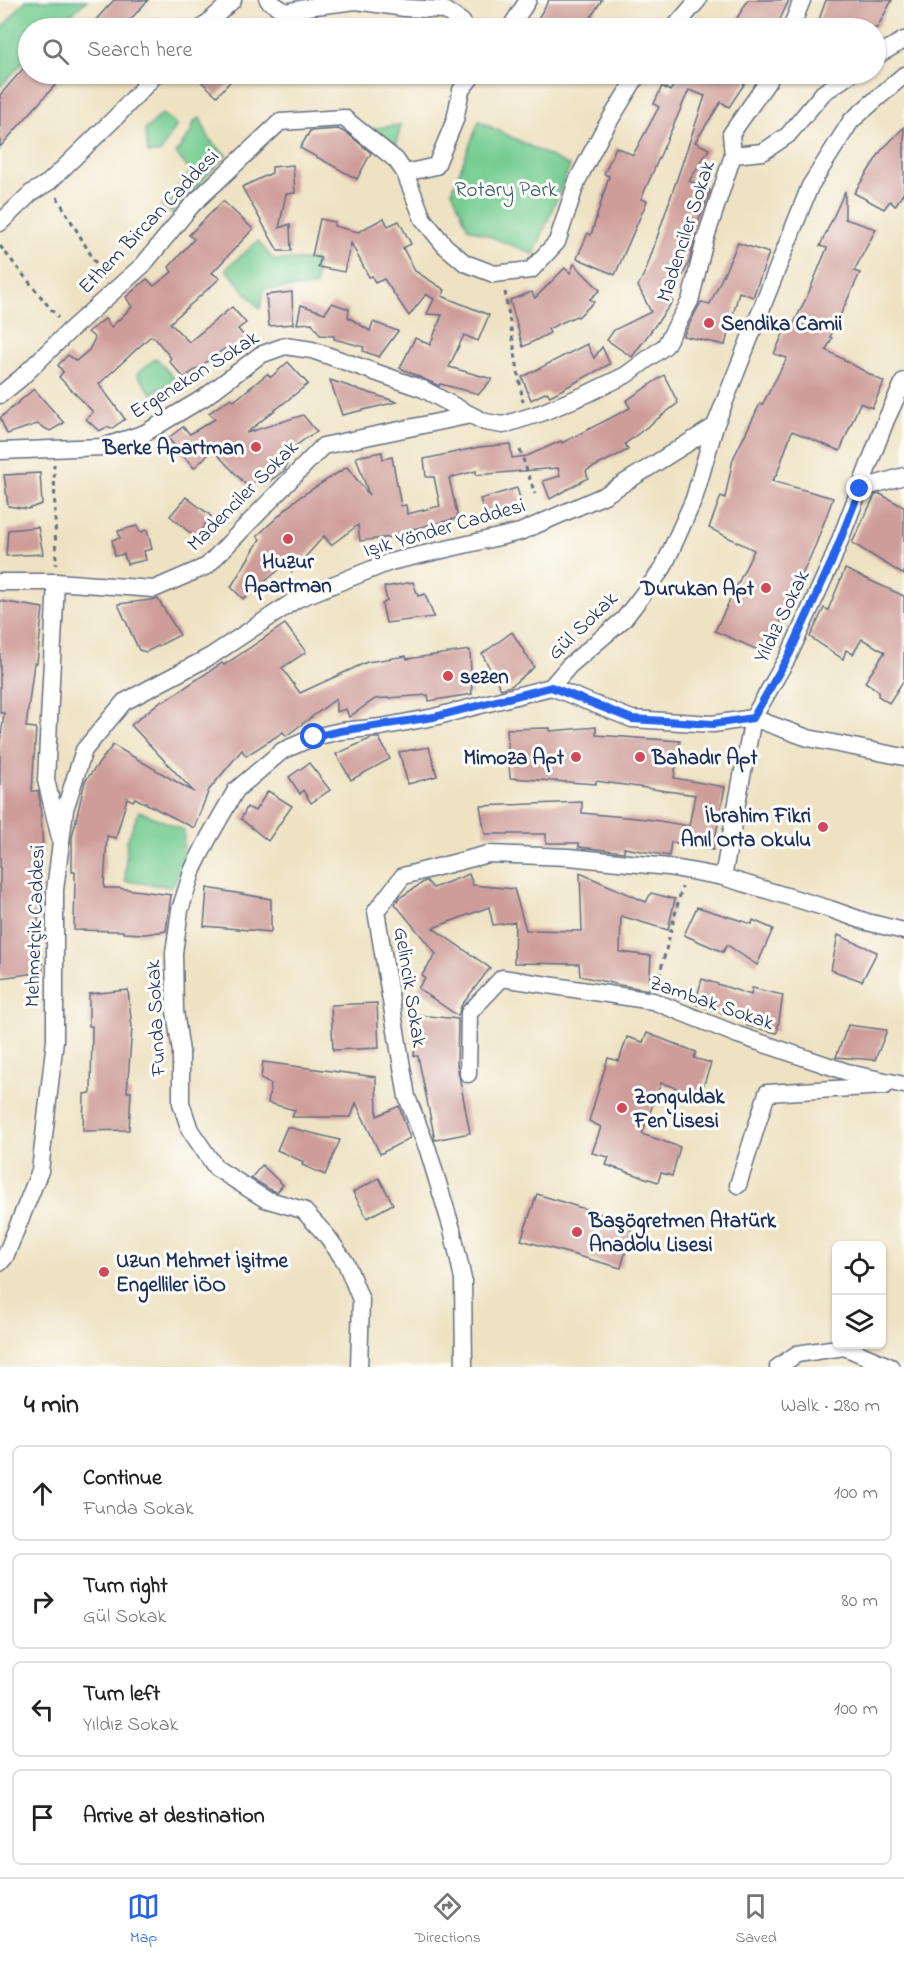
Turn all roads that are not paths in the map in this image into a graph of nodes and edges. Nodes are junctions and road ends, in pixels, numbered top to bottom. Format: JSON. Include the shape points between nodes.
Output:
{"nodes":[{"id":1,"x":233,"y":0,"type":"edge"},
{"id":2,"x":268,"y":0,"type":"edge"},
{"id":3,"x":528,"y":0,"type":"edge"},
{"id":4,"x":698,"y":0,"type":"edge"},
{"id":5,"x":802,"y":0,"type":"edge"},
{"id":6,"x":213,"y":18,"type":"edge"},
{"id":7,"x":456,"y":18,"type":"edge"},
{"id":8,"x":516,"y":18,"type":"edge"},
{"id":9,"x":683,"y":18,"type":"edge"},
{"id":10,"x":795,"y":18,"type":"edge"},
{"id":11,"x":904,"y":40,"type":"edge"},
{"id":12,"x":886,"y":50,"type":"edge"},
{"id":13,"x":904,"y":75,"type":"edge"},
{"id":14,"x":147,"y":84,"type":"edge"},
{"id":15,"x":463,"y":84,"type":"edge"},
{"id":16,"x":632,"y":84,"type":"edge"},
{"id":17,"x":766,"y":84,"type":"edge"},
{"id":18,"x":836,"y":84,"type":"edge"},
{"id":19,"x":733,"y":155,"type":"junction"},
{"id":20,"x":405,"y":173,"type":"junction"},
{"id":21,"x":0,"y":223,"type":"edge"},
{"id":22,"x":904,"y":381,"type":"edge"},
{"id":23,"x":0,"y":395,"type":"edge"},
{"id":24,"x":471,"y":415,"type":"junction"},
{"id":25,"x":715,"y":426,"type":"junction"},
{"id":26,"x":0,"y":451,"type":"edge"},
{"id":27,"x":904,"y":476,"type":"edge"},
{"id":28,"x":860,"y":489,"type":"junction"},
{"id":29,"x":0,"y":582,"type":"edge"},
{"id":30,"x":56,"y":582,"type":"junction"},
{"id":31,"x":551,"y":687,"type":"junction"},
{"id":32,"x":753,"y":718,"type":"junction"},
{"id":33,"x":904,"y":757,"type":"edge"},
{"id":34,"x":61,"y":842,"type":"junction"},
{"id":35,"x":723,"y":878,"type":"junction"},
{"id":36,"x":904,"y":932,"type":"edge"},
{"id":37,"x":468,"y":1074,"type":"dead end"},
{"id":38,"x":904,"y":1085,"type":"edge"},
{"id":39,"x":738,"y":1185,"type":"dead end"},
{"id":40,"x":0,"y":1263,"type":"edge"},
{"id":41,"x":359,"y":1367,"type":"edge"},
{"id":42,"x":464,"y":1367,"type":"edge"},
{"id":43,"x":778,"y":1367,"type":"edge"},
{"id":44,"x":891,"y":1367,"type":"edge"}],
"edges":[{"from":1,"to":6,"type":"street"},
{"from":2,"to":7,"type":"street","via":[[285,12],[356,1],[444,10]]},
{"from":3,"to":8,"type":"street"},
{"from":4,"to":9,"type":"street"},
{"from":5,"to":10,"type":"street"},
{"from":11,"to":12,"type":"street"},
{"from":13,"to":25,"type":"street","via":[[850,121],[810,186]]},
{"from":14,"to":21,"type":"street","via":[[48,182]]},
{"from":15,"to":20,"type":"street","via":[[455,120],[436,166]]},
{"from":16,"to":20,"type":"street","via":[[577,181],[557,242],[531,270],[494,274],[465,263],[423,219]]},
{"from":17,"to":19,"type":"street","name":"Madenciler Sokak","via":[[731,134]]},
{"from":18,"to":19,"type":"street","via":[[823,93],[788,135],[763,152]]},
{"from":19,"to":24,"type":"street","name":"Madenciler Sokak","via":[[690,301],[665,346],[626,375],[541,413],[503,425]]},
{"from":20,"to":23,"type":"street","name":"Ethem Bircan Caddesi","via":[[396,160],[344,118],[280,122],[192,205],[143,265]]},
{"from":22,"to":28,"type":"street","name":"Yıldız Sokak"},
{"from":24,"to":26,"type":"street","name":"Ergenekon Sokak","via":[[423,389],[312,350],[285,346],[260,355],[205,397],[145,433],[102,447]]},
{"from":24,"to":30,"type":"street","name":"Madenciler Sokak","via":[[323,446],[207,566],[154,589]]},
{"from":25,"to":31,"type":"street","name":"Gül Sokak","via":[[694,499],[663,568],[624,619],[569,666]]},
{"from":25,"to":34,"type":"street","name":"Işık Yönder Caddesi","via":[[605,495],[520,532],[390,562],[297,599],[211,656],[124,702],[84,750],[65,809]]},
{"from":27,"to":28,"type":"street"},
{"from":28,"to":32,"type":"street","name":"Yıldız Sokak","via":[[789,655]]},
{"from":29,"to":30,"type":"street","name":"Madenciler Sokak"},
{"from":30,"to":34,"type":"street","name":"Mehmetçik Caddesi","via":[[46,780]]},
{"from":31,"to":32,"type":"street","name":"Gül Sokak","via":[[632,719],[713,724]]},
{"from":31,"to":41,"type":"street","name":"Funda Sokak","via":[[434,717],[323,735],[282,751],[236,790],[193,869],[180,910],[174,953],[175,1011],[181,1052],[181,1103],[189,1130],[216,1168],[265,1199],[303,1210],[327,1236],[346,1263],[361,1300]]},
{"from":32,"to":33,"type":"street","name":"Gül Sokak","via":[[808,738]]},
{"from":32,"to":35,"type":"street","name":"Yıldız Sokak"},
{"from":34,"to":40,"type":"street","name":"Mehmetçik Caddesi","via":[[54,890],[55,1040],[40,1171]]},
{"from":35,"to":36,"type":"street","name":"Gelincik Sokak"},
{"from":35,"to":42,"type":"street","name":"Gelincik Sokak","via":[[569,857],[488,854],[403,876],[376,911],[407,1097],[452,1229],[463,1279]]},
{"from":37,"to":38,"type":"street","name":"Zambak Sokak","via":[[470,1013],[502,978],[654,1001],[852,1074]]},
{"from":38,"to":39,"type":"street","via":[[767,1093]]},
{"from":43,"to":44,"type":"street","via":[[797,1354],[844,1347]]}]}
